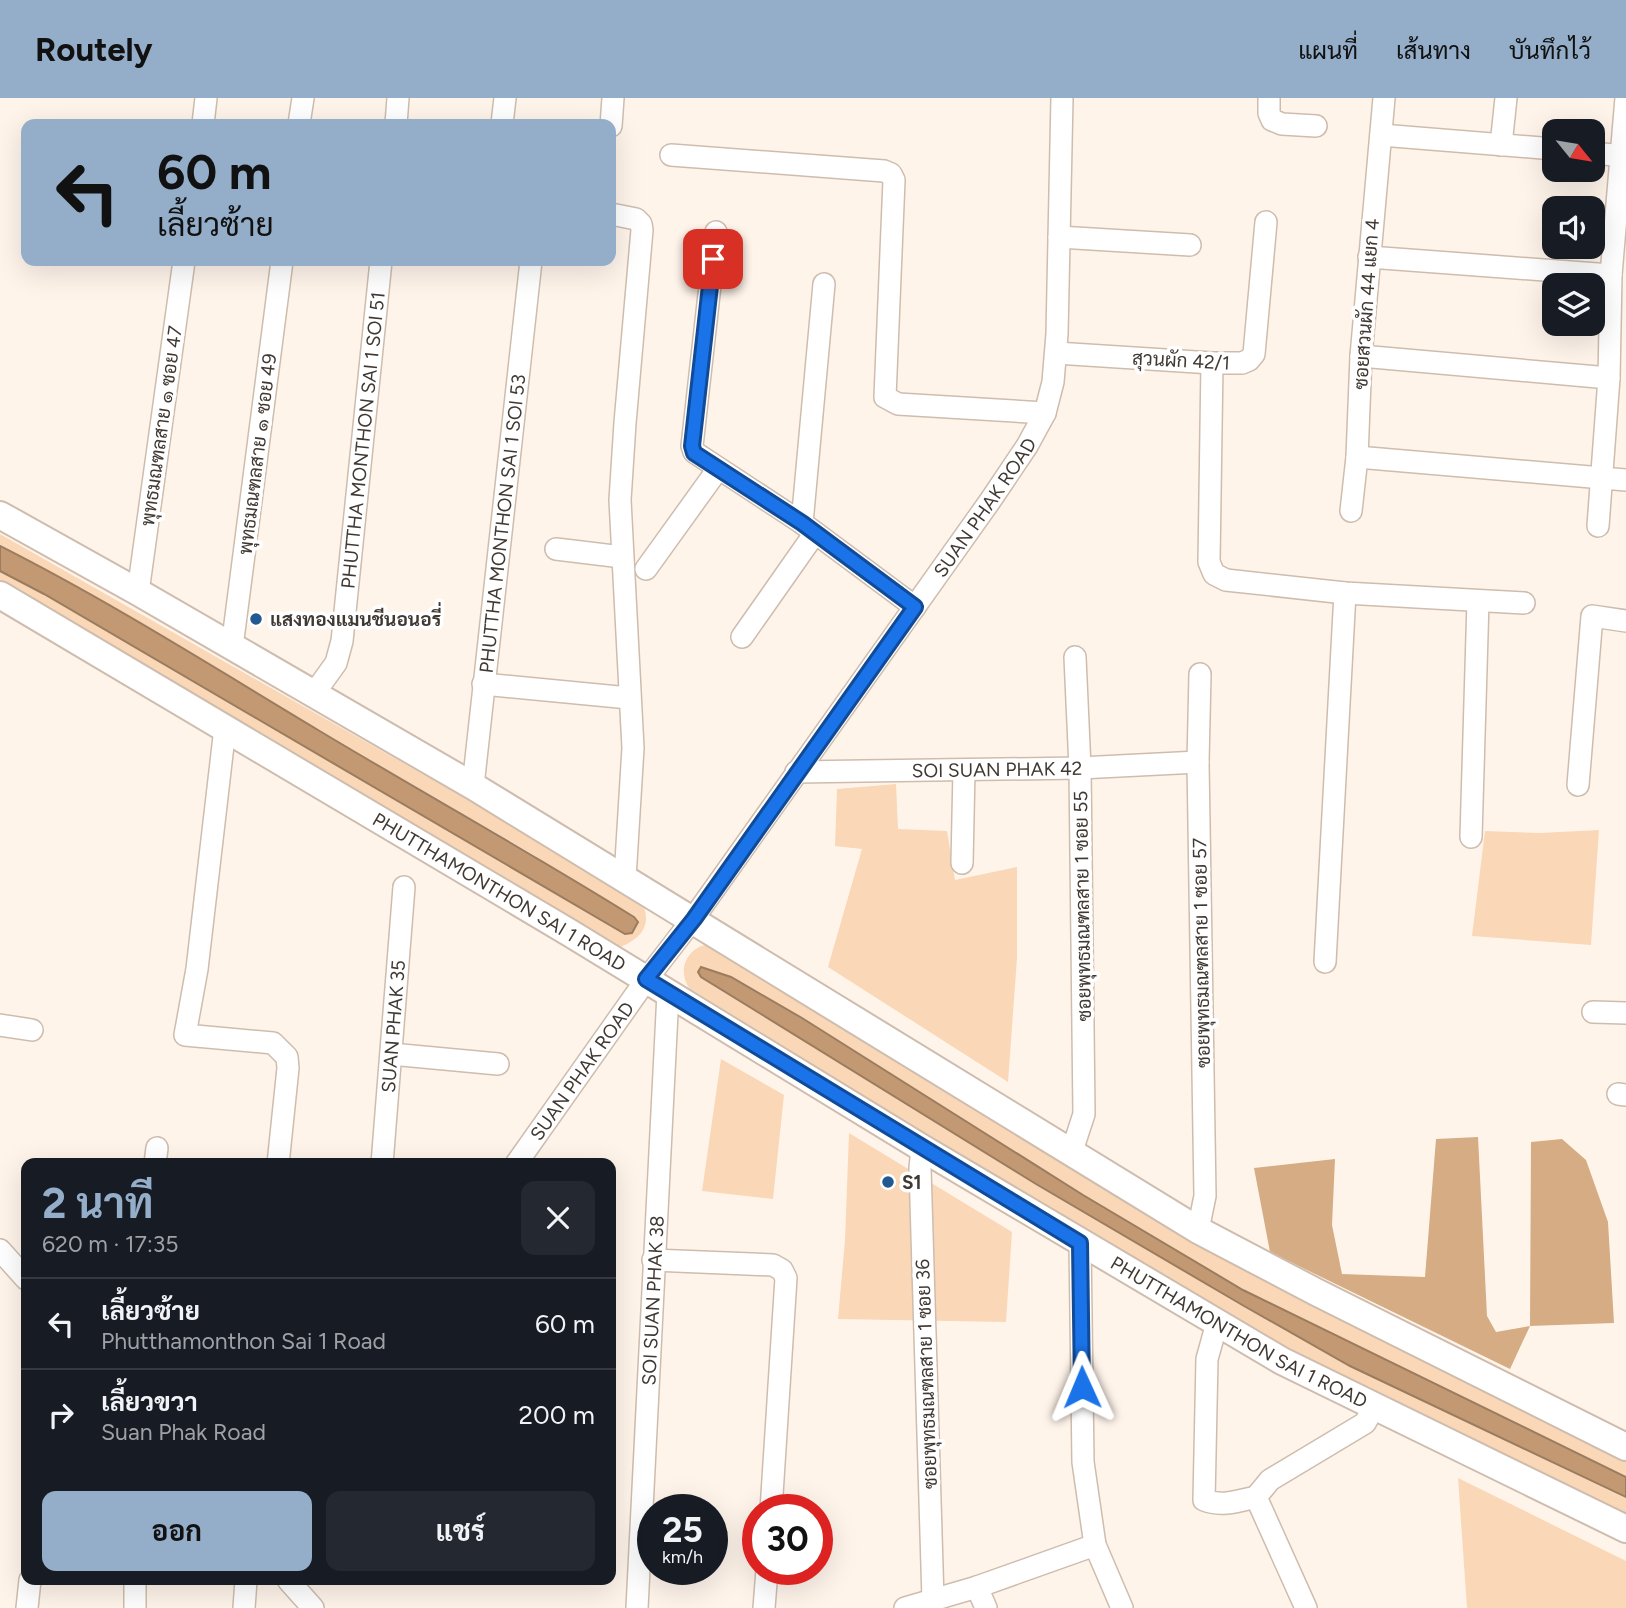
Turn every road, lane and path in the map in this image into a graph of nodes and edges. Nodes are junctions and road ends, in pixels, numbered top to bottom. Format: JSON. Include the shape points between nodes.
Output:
{"nodes":[{"id":1,"x":206,"y":98,"type":"edge"},
{"id":2,"x":303,"y":98,"type":"edge"},
{"id":3,"x":398,"y":98,"type":"edge"},
{"id":4,"x":505,"y":98,"type":"edge"},
{"id":5,"x":613,"y":98,"type":"edge"},
{"id":6,"x":1062,"y":98,"type":"edge"},
{"id":7,"x":1269,"y":98,"type":"edge"},
{"id":8,"x":1384,"y":98,"type":"edge"},
{"id":9,"x":1506,"y":98,"type":"edge"},
{"id":10,"x":1626,"y":98,"type":"edge"},
{"id":11,"x":204,"y":119,"type":"edge"},
{"id":12,"x":300,"y":119,"type":"edge"},
{"id":13,"x":396,"y":119,"type":"edge"},
{"id":14,"x":503,"y":119,"type":"edge"},
{"id":15,"x":612,"y":119,"type":"edge"},
{"id":16,"x":1316,"y":126,"type":"dead end"},
{"id":17,"x":1381,"y":135,"type":"junction"},
{"id":18,"x":1501,"y":145,"type":"junction"},
{"id":19,"x":1542,"y":148,"type":"edge"},
{"id":20,"x":1605,"y":154,"type":"edge"},
{"id":21,"x":671,"y":155,"type":"dead end"},
{"id":22,"x":1623,"y":155,"type":"edge"},
{"id":23,"x":616,"y":215,"type":"edge"},
{"id":24,"x":1266,"y":222,"type":"dead end"},
{"id":25,"x":716,"y":232,"type":"dead end"},
{"id":26,"x":1059,"y":237,"type":"junction"},
{"id":27,"x":1190,"y":245,"type":"dead end"},
{"id":28,"x":1369,"y":257,"type":"junction"},
{"id":29,"x":183,"y":266,"type":"edge"},
{"id":30,"x":281,"y":266,"type":"edge"},
{"id":31,"x":381,"y":266,"type":"edge"},
{"id":32,"x":530,"y":266,"type":"edge"},
{"id":33,"x":1611,"y":275,"type":"junction"},
{"id":34,"x":824,"y":284,"type":"dead end"},
{"id":35,"x":1056,"y":353,"type":"junction"},
{"id":36,"x":1361,"y":356,"type":"junction"},
{"id":37,"x":1212,"y":363,"type":"junction"},
{"id":38,"x":1609,"y":378,"type":"junction"},
{"id":39,"x":1045,"y":413,"type":"junction"},
{"id":40,"x":1357,"y":457,"type":"junction"},
{"id":41,"x":718,"y":469,"type":"junction"},
{"id":42,"x":1600,"y":478,"type":"junction"},
{"id":43,"x":1626,"y":480,"type":"edge"},
{"id":44,"x":1351,"y":511,"type":"dead end"},
{"id":45,"x":0,"y":515,"type":"edge"},
{"id":46,"x":1598,"y":526,"type":"dead end"},
{"id":47,"x":809,"y":528,"type":"junction"},
{"id":48,"x":556,"y":549,"type":"dead end"},
{"id":49,"x":622,"y":557,"type":"junction"},
{"id":50,"x":646,"y":569,"type":"dead end"},
{"id":51,"x":138,"y":592,"type":"junction"},
{"id":52,"x":1345,"y":593,"type":"junction"},
{"id":53,"x":0,"y":595,"type":"edge"},
{"id":54,"x":1478,"y":601,"type":"junction"},
{"id":55,"x":1524,"y":603,"type":"dead end"},
{"id":56,"x":915,"y":607,"type":"junction"},
{"id":57,"x":1626,"y":621,"type":"edge"},
{"id":58,"x":742,"y":637,"type":"dead end"},
{"id":59,"x":232,"y":647,"type":"junction"},
{"id":60,"x":1075,"y":657,"type":"dead end"},
{"id":61,"x":1200,"y":674,"type":"dead end"},
{"id":62,"x":483,"y":684,"type":"junction"},
{"id":63,"x":313,"y":695,"type":"junction"},
{"id":64,"x":629,"y":698,"type":"junction"},
{"id":65,"x":225,"y":728,"type":"junction"},
{"id":66,"x":1198,"y":762,"type":"junction"},
{"id":67,"x":1080,"y":768,"type":"junction"},
{"id":68,"x":964,"y":771,"type":"junction"},
{"id":69,"x":796,"y":772,"type":"junction"},
{"id":70,"x":1578,"y":785,"type":"dead end"},
{"id":71,"x":473,"y":786,"type":"junction"},
{"id":72,"x":1471,"y":837,"type":"dead end"},
{"id":73,"x":962,"y":863,"type":"dead end"},
{"id":74,"x":625,"y":878,"type":"junction"},
{"id":75,"x":404,"y":887,"type":"dead end"},
{"id":76,"x":689,"y":924,"type":"junction"},
{"id":77,"x":1325,"y":962,"type":"dead end"},
{"id":78,"x":657,"y":980,"type":"junction"},
{"id":79,"x":1593,"y":1012,"type":"dead end"},
{"id":80,"x":1626,"y":1013,"type":"edge"},
{"id":81,"x":0,"y":1025,"type":"edge"},
{"id":82,"x":32,"y":1030,"type":"dead end"},
{"id":83,"x":391,"y":1054,"type":"junction"},
{"id":84,"x":498,"y":1063,"type":"dead end"},
{"id":85,"x":922,"y":1148,"type":"junction"},
{"id":86,"x":1071,"y":1154,"type":"junction"},
{"id":87,"x":279,"y":1158,"type":"edge"},
{"id":88,"x":382,"y":1158,"type":"edge"},
{"id":89,"x":521,"y":1158,"type":"edge"},
{"id":90,"x":1198,"y":1230,"type":"junction"},
{"id":91,"x":1080,"y":1243,"type":"junction"},
{"id":92,"x":0,"y":1250,"type":"edge"},
{"id":93,"x":653,"y":1260,"type":"junction"},
{"id":94,"x":21,"y":1273,"type":"edge"},
{"id":95,"x":1217,"y":1323,"type":"junction"},
{"id":96,"x":1374,"y":1407,"type":"junction"},
{"id":97,"x":1626,"y":1447,"type":"edge"},
{"id":98,"x":772,"y":1494,"type":"edge"},
{"id":99,"x":1256,"y":1497,"type":"junction"},
{"id":100,"x":1626,"y":1529,"type":"edge"},
{"id":101,"x":1095,"y":1545,"type":"junction"},
{"id":102,"x":29,"y":1585,"type":"edge"},
{"id":103,"x":135,"y":1585,"type":"edge"},
{"id":104,"x":246,"y":1585,"type":"edge"},
{"id":105,"x":292,"y":1585,"type":"edge"},
{"id":106,"x":766,"y":1585,"type":"edge"},
{"id":107,"x":977,"y":1587,"type":"junction"},
{"id":108,"x":933,"y":1600,"type":"junction"},
{"id":109,"x":27,"y":1608,"type":"edge"},
{"id":110,"x":135,"y":1608,"type":"edge"},
{"id":111,"x":244,"y":1608,"type":"edge"},
{"id":112,"x":313,"y":1608,"type":"edge"},
{"id":113,"x":637,"y":1608,"type":"edge"},
{"id":114,"x":764,"y":1608,"type":"edge"},
{"id":115,"x":905,"y":1608,"type":"edge"},
{"id":116,"x":986,"y":1608,"type":"edge"},
{"id":117,"x":1122,"y":1608,"type":"edge"},
{"id":118,"x":1306,"y":1608,"type":"edge"}],
"edges":[{"from":1,"to":11,"type":"street"},
{"from":2,"to":12,"type":"street"},
{"from":3,"to":13,"type":"street"},
{"from":4,"to":14,"type":"street"},
{"from":5,"to":15,"type":"street"},
{"from":6,"to":26,"type":"street","name":"SUAN PHAK ROAD"},
{"from":7,"to":16,"type":"street","via":[[1272,120]]},
{"from":8,"to":17,"type":"street","name":"ซอยสวนผัก 44 แยก 4"},
{"from":9,"to":18,"type":"street"},
{"from":10,"to":22,"type":"street"},
{"from":17,"to":18,"type":"street"},
{"from":17,"to":28,"type":"street","name":"ซอยสวนผัก 44 แยก 4"},
{"from":18,"to":19,"type":"street"},
{"from":20,"to":22,"type":"street"},
{"from":21,"to":39,"type":"street","via":[[891,174],[885,397],[898,404]]},
{"from":22,"to":33,"type":"street"},
{"from":23,"to":49,"type":"street","via":[[636,219],[642,230],[620,500]]},
{"from":24,"to":37,"type":"street","name":"สุวนผัก 42/1","via":[[1254,354],[1242,363]]},
{"from":25,"to":41,"type":"street","via":[[692,446],[694,453]]},
{"from":26,"to":27,"type":"street"},
{"from":26,"to":35,"type":"street","name":"SUAN PHAK ROAD"},
{"from":28,"to":33,"type":"street"},
{"from":28,"to":36,"type":"street","name":"ซอยสวนผัก 44 แยก 4"},
{"from":29,"to":51,"type":"street","name":"พุทธมณฑลสาย ๑ ซอย 47"},
{"from":30,"to":59,"type":"street","name":"พุทธมณฑลสาย ๑ ซอย 49"},
{"from":31,"to":63,"type":"street","name":"PHUTTHA MONTHON SAI 1 SOI 51","via":[[342,641],[336,663]]},
{"from":32,"to":62,"type":"street","name":"PHUTTHA MONTHON SAI 1 SOI 53"},
{"from":33,"to":38,"type":"street"},
{"from":34,"to":47,"type":"street"},
{"from":35,"to":37,"type":"street","name":"สุวนผัก 42/1"},
{"from":35,"to":39,"type":"street","name":"SUAN PHAK ROAD"},
{"from":36,"to":38,"type":"street"},
{"from":36,"to":40,"type":"street","name":"ซอยสวนผัก 44 แยก 4"},
{"from":37,"to":52,"type":"street","via":[[1209,562],[1214,574],[1226,580]]},
{"from":38,"to":42,"type":"street"},
{"from":39,"to":56,"type":"street","name":"SUAN PHAK ROAD"},
{"from":40,"to":42,"type":"street"},
{"from":40,"to":44,"type":"street","name":"ซอยสวนผัก 44 แยก 4"},
{"from":41,"to":47,"type":"street"},
{"from":41,"to":50,"type":"street"},
{"from":42,"to":43,"type":"street"},
{"from":42,"to":46,"type":"street"},
{"from":45,"to":51,"type":"main road"},
{"from":47,"to":56,"type":"street"},
{"from":47,"to":58,"type":"street"},
{"from":48,"to":49,"type":"street"},
{"from":49,"to":64,"type":"street"},
{"from":51,"to":59,"type":"main road"},
{"from":52,"to":54,"type":"street"},
{"from":52,"to":77,"type":"street"},
{"from":53,"to":65,"type":"main road","name":"PHUTTHAMONTHON SAI 1 ROAD"},
{"from":54,"to":55,"type":"street"},
{"from":54,"to":72,"type":"street"},
{"from":56,"to":69,"type":"street","name":"SUAN PHAK ROAD"},
{"from":57,"to":70,"type":"street","via":[[1592,616]]},
{"from":59,"to":63,"type":"main road"},
{"from":60,"to":67,"type":"street","name":"ซอยพุทธมณฑลสาย 1 ซอย 55"},
{"from":61,"to":66,"type":"street","name":"ซอยพุทธมณฑลสาย 1 ซอย 57"},
{"from":62,"to":64,"type":"street"},
{"from":62,"to":71,"type":"street","name":"PHUTTHA MONTHON SAI 1 SOI 53"},
{"from":63,"to":71,"type":"main road"},
{"from":64,"to":74,"type":"street","via":[[634,748]]},
{"from":65,"to":78,"type":"main road","name":"PHUTTHAMONTHON SAI 1 ROAD"},
{"from":65,"to":87,"type":"street","via":[[185,1035],[273,1043],[287,1058]]},
{"from":66,"to":67,"type":"street","name":"SOI SUAN PHAK 42"},
{"from":66,"to":90,"type":"street","name":"ซอยพุทธมณฑลสาย 1 ซอย 57","via":[[1205,1196]]},
{"from":67,"to":68,"type":"street","name":"SOI SUAN PHAK 42"},
{"from":67,"to":86,"type":"street","name":"ซอยพุทธมณฑลสาย 1 ซอย 55","via":[[1084,1114]]},
{"from":68,"to":69,"type":"street","name":"SOI SUAN PHAK 42"},
{"from":68,"to":73,"type":"street"},
{"from":69,"to":76,"type":"street","name":"SUAN PHAK ROAD"},
{"from":71,"to":74,"type":"main road"},
{"from":74,"to":76,"type":"main road"},
{"from":75,"to":83,"type":"street","name":"SUAN PHAK 35"},
{"from":76,"to":78,"type":"street","name":"SUAN PHAK ROAD"},
{"from":76,"to":86,"type":"main road"},
{"from":78,"to":85,"type":"main road","name":"PHUTTHAMONTHON SAI 1 ROAD"},
{"from":78,"to":89,"type":"street","name":"SUAN PHAK ROAD"},
{"from":78,"to":93,"type":"street","name":"SOI SUAN PHAK 38"},
{"from":79,"to":80,"type":"street"},
{"from":81,"to":82,"type":"street"},
{"from":83,"to":84,"type":"street"},
{"from":83,"to":88,"type":"street","name":"SUAN PHAK 35"},
{"from":85,"to":91,"type":"main road","name":"PHUTTHAMONTHON SAI 1 ROAD"},
{"from":85,"to":108,"type":"street","name":"ซอยพุทธมณฑลสาย 1 ซอย 36"},
{"from":86,"to":90,"type":"main road"},
{"from":90,"to":97,"type":"main road"},
{"from":91,"to":95,"type":"main road","name":"PHUTTHAMONTHON SAI 1 ROAD"},
{"from":91,"to":101,"type":"street","via":[[1083,1462]]},
{"from":92,"to":94,"type":"street"},
{"from":93,"to":98,"type":"street","via":[[774,1265],[782,1270],[786,1278]]},
{"from":93,"to":113,"type":"street","name":"SOI SUAN PHAK 38"},
{"from":95,"to":96,"type":"main road","name":"PHUTTHAMONTHON SAI 1 ROAD"},
{"from":95,"to":99,"type":"street","via":[[1206,1359],[1204,1500],[1229,1504]]},
{"from":96,"to":99,"type":"street","via":[[1366,1423],[1270,1480]]},
{"from":96,"to":100,"type":"main road","name":"PHUTTHAMONTHON SAI 1 ROAD"},
{"from":99,"to":118,"type":"street"},
{"from":101,"to":107,"type":"street"},
{"from":101,"to":117,"type":"street"},
{"from":102,"to":109,"type":"street"},
{"from":103,"to":110,"type":"street"},
{"from":104,"to":111,"type":"street"},
{"from":105,"to":112,"type":"street"},
{"from":106,"to":114,"type":"street"},
{"from":107,"to":108,"type":"street"},
{"from":107,"to":116,"type":"street"},
{"from":108,"to":115,"type":"street"}]}
